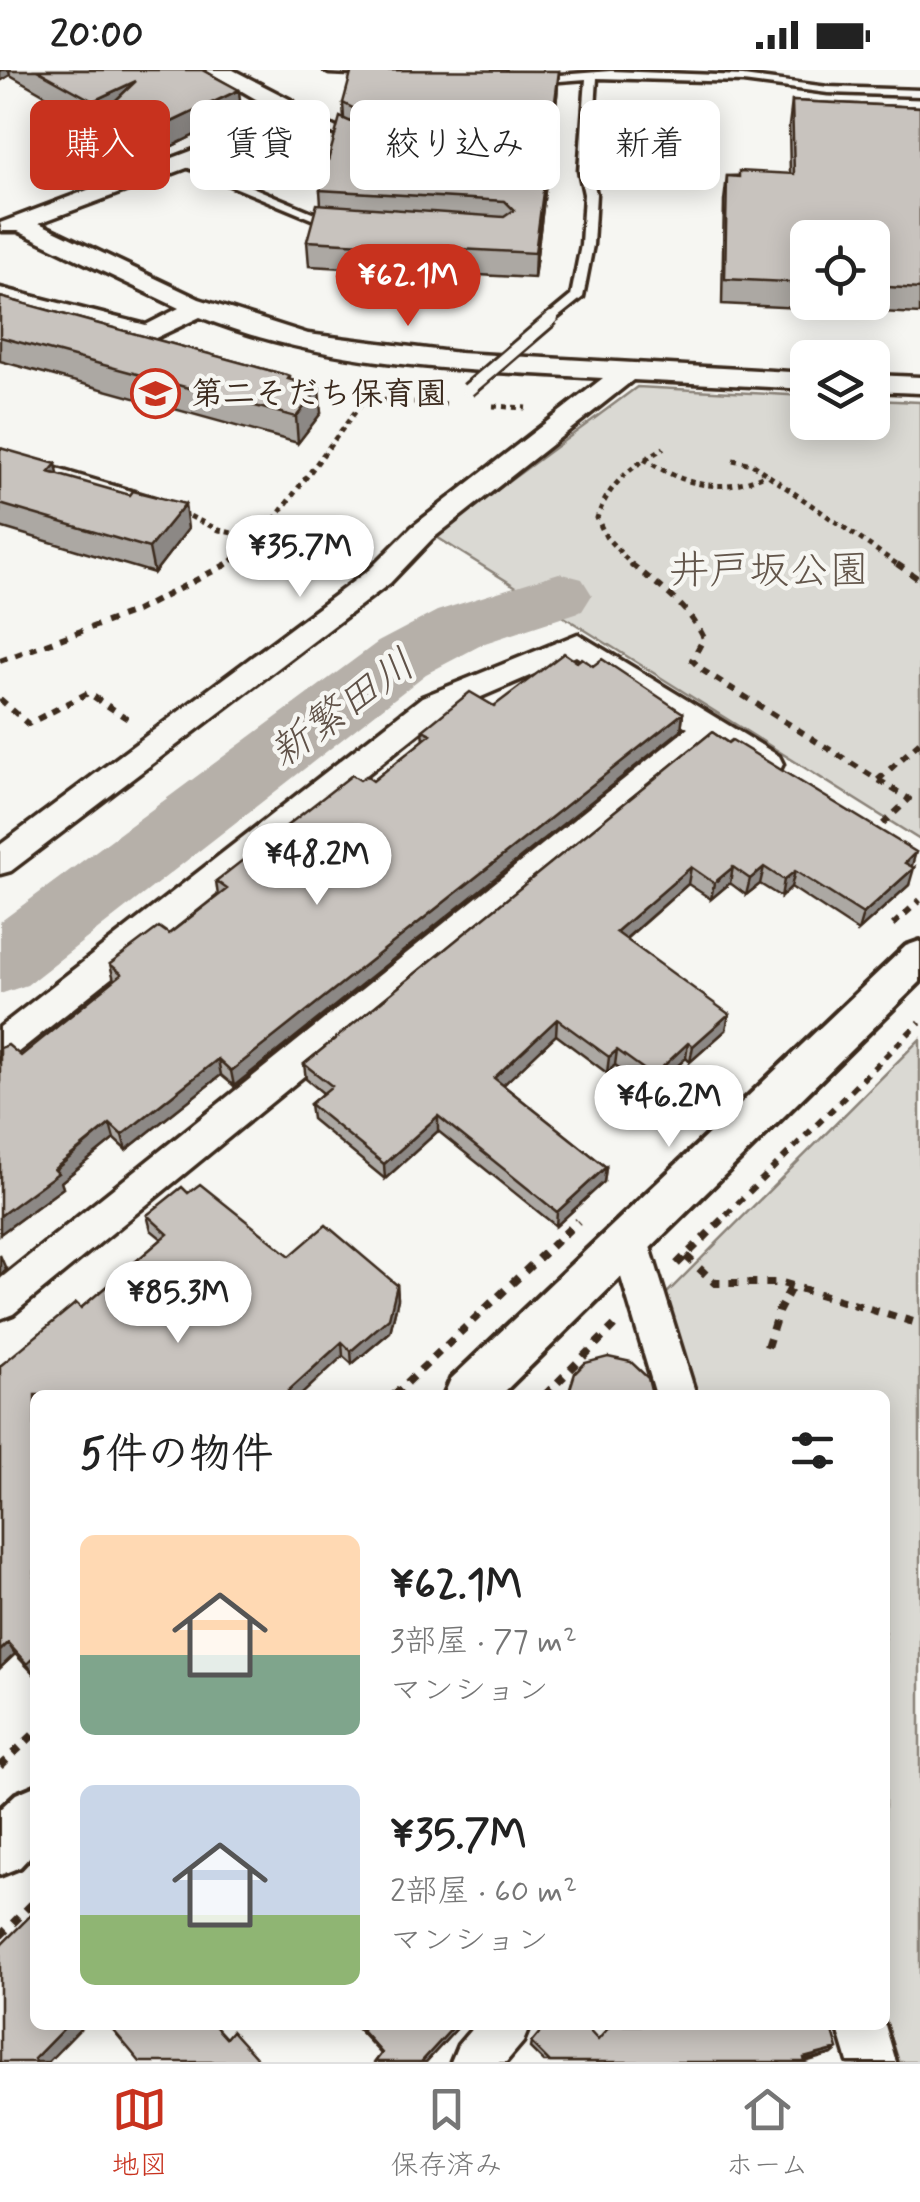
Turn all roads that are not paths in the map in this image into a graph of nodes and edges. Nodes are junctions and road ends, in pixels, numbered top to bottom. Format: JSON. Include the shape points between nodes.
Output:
{"nodes":[{"id":1,"x":217,"y":70,"type":"edge"},
{"id":2,"x":329,"y":70,"type":"edge"},
{"id":3,"x":386,"y":73,"type":"edge"},
{"id":4,"x":592,"y":76,"type":"junction"},
{"id":5,"x":249,"y":77,"type":"edge"},
{"id":6,"x":520,"y":79,"type":"edge"},
{"id":7,"x":920,"y":93,"type":"edge"},
{"id":8,"x":278,"y":100,"type":"edge"},
{"id":9,"x":190,"y":159,"type":"edge"},
{"id":10,"x":183,"y":162,"type":"junction"},
{"id":11,"x":345,"y":225,"type":"edge"},
{"id":12,"x":10,"y":226,"type":"edge"},
{"id":13,"x":0,"y":295,"type":"edge"},
{"id":14,"x":198,"y":308,"type":"junction"},
{"id":15,"x":626,"y":374,"type":"junction"},
{"id":16,"x":790,"y":380,"type":"edge"},
{"id":17,"x":890,"y":385,"type":"edge"},
{"id":18,"x":920,"y":386,"type":"edge"},
{"id":19,"x":468,"y":390,"type":"dead end"},
{"id":20,"x":0,"y":456,"type":"edge"},
{"id":21,"x":168,"y":506,"type":"edge"},
{"id":22,"x":709,"y":728,"type":"junction"},
{"id":23,"x":793,"y":779,"type":"edge"},
{"id":24,"x":0,"y":862,"type":"edge"},
{"id":25,"x":920,"y":958,"type":"edge"},
{"id":26,"x":0,"y":1047,"type":"edge"},
{"id":27,"x":629,"y":1240,"type":"junction"},
{"id":28,"x":0,"y":1302,"type":"edge"},
{"id":29,"x":473,"y":1390,"type":"edge"},
{"id":30,"x":675,"y":1390,"type":"edge"},
{"id":31,"x":30,"y":1818,"type":"edge"},
{"id":32,"x":0,"y":1847,"type":"edge"},
{"id":33,"x":502,"y":2030,"type":"edge"},
{"id":34,"x":862,"y":2030,"type":"edge"},
{"id":35,"x":474,"y":2062,"type":"edge"},
{"id":36,"x":872,"y":2062,"type":"edge"}],
"edges":[{"from":1,"to":5,"type":"street"},
{"from":2,"to":3,"type":"lane"},
{"from":4,"to":6,"type":"lane"},
{"from":4,"to":7,"type":"lane"},
{"from":4,"to":19,"type":"lane","bridge":true,"via":[[587,245],[577,297]]},
{"from":5,"to":8,"type":"street"},
{"from":9,"to":10,"type":"street"},
{"from":10,"to":11,"type":"lane","via":[[326,224]]},
{"from":10,"to":12,"type":"street"},
{"from":12,"to":14,"type":"street"},
{"from":13,"to":14,"type":"street","via":[[149,333]]},
{"from":14,"to":15,"type":"street","via":[[287,336],[386,355]]},
{"from":15,"to":16,"type":"street"},
{"from":15,"to":24,"type":"street","via":[[422,533],[390,566]]},
{"from":17,"to":18,"type":"street"},
{"from":20,"to":21,"type":"lane"},
{"from":22,"to":23,"type":"street"},
{"from":22,"to":26,"type":"street","via":[[578,644],[434,705]]},
{"from":22,"to":28,"type":"street"},
{"from":25,"to":27,"type":"street"},
{"from":27,"to":29,"type":"street"},
{"from":27,"to":30,"type":"street"},
{"from":31,"to":32,"type":"street"},
{"from":33,"to":35,"type":"street"},
{"from":34,"to":36,"type":"street"}]}
